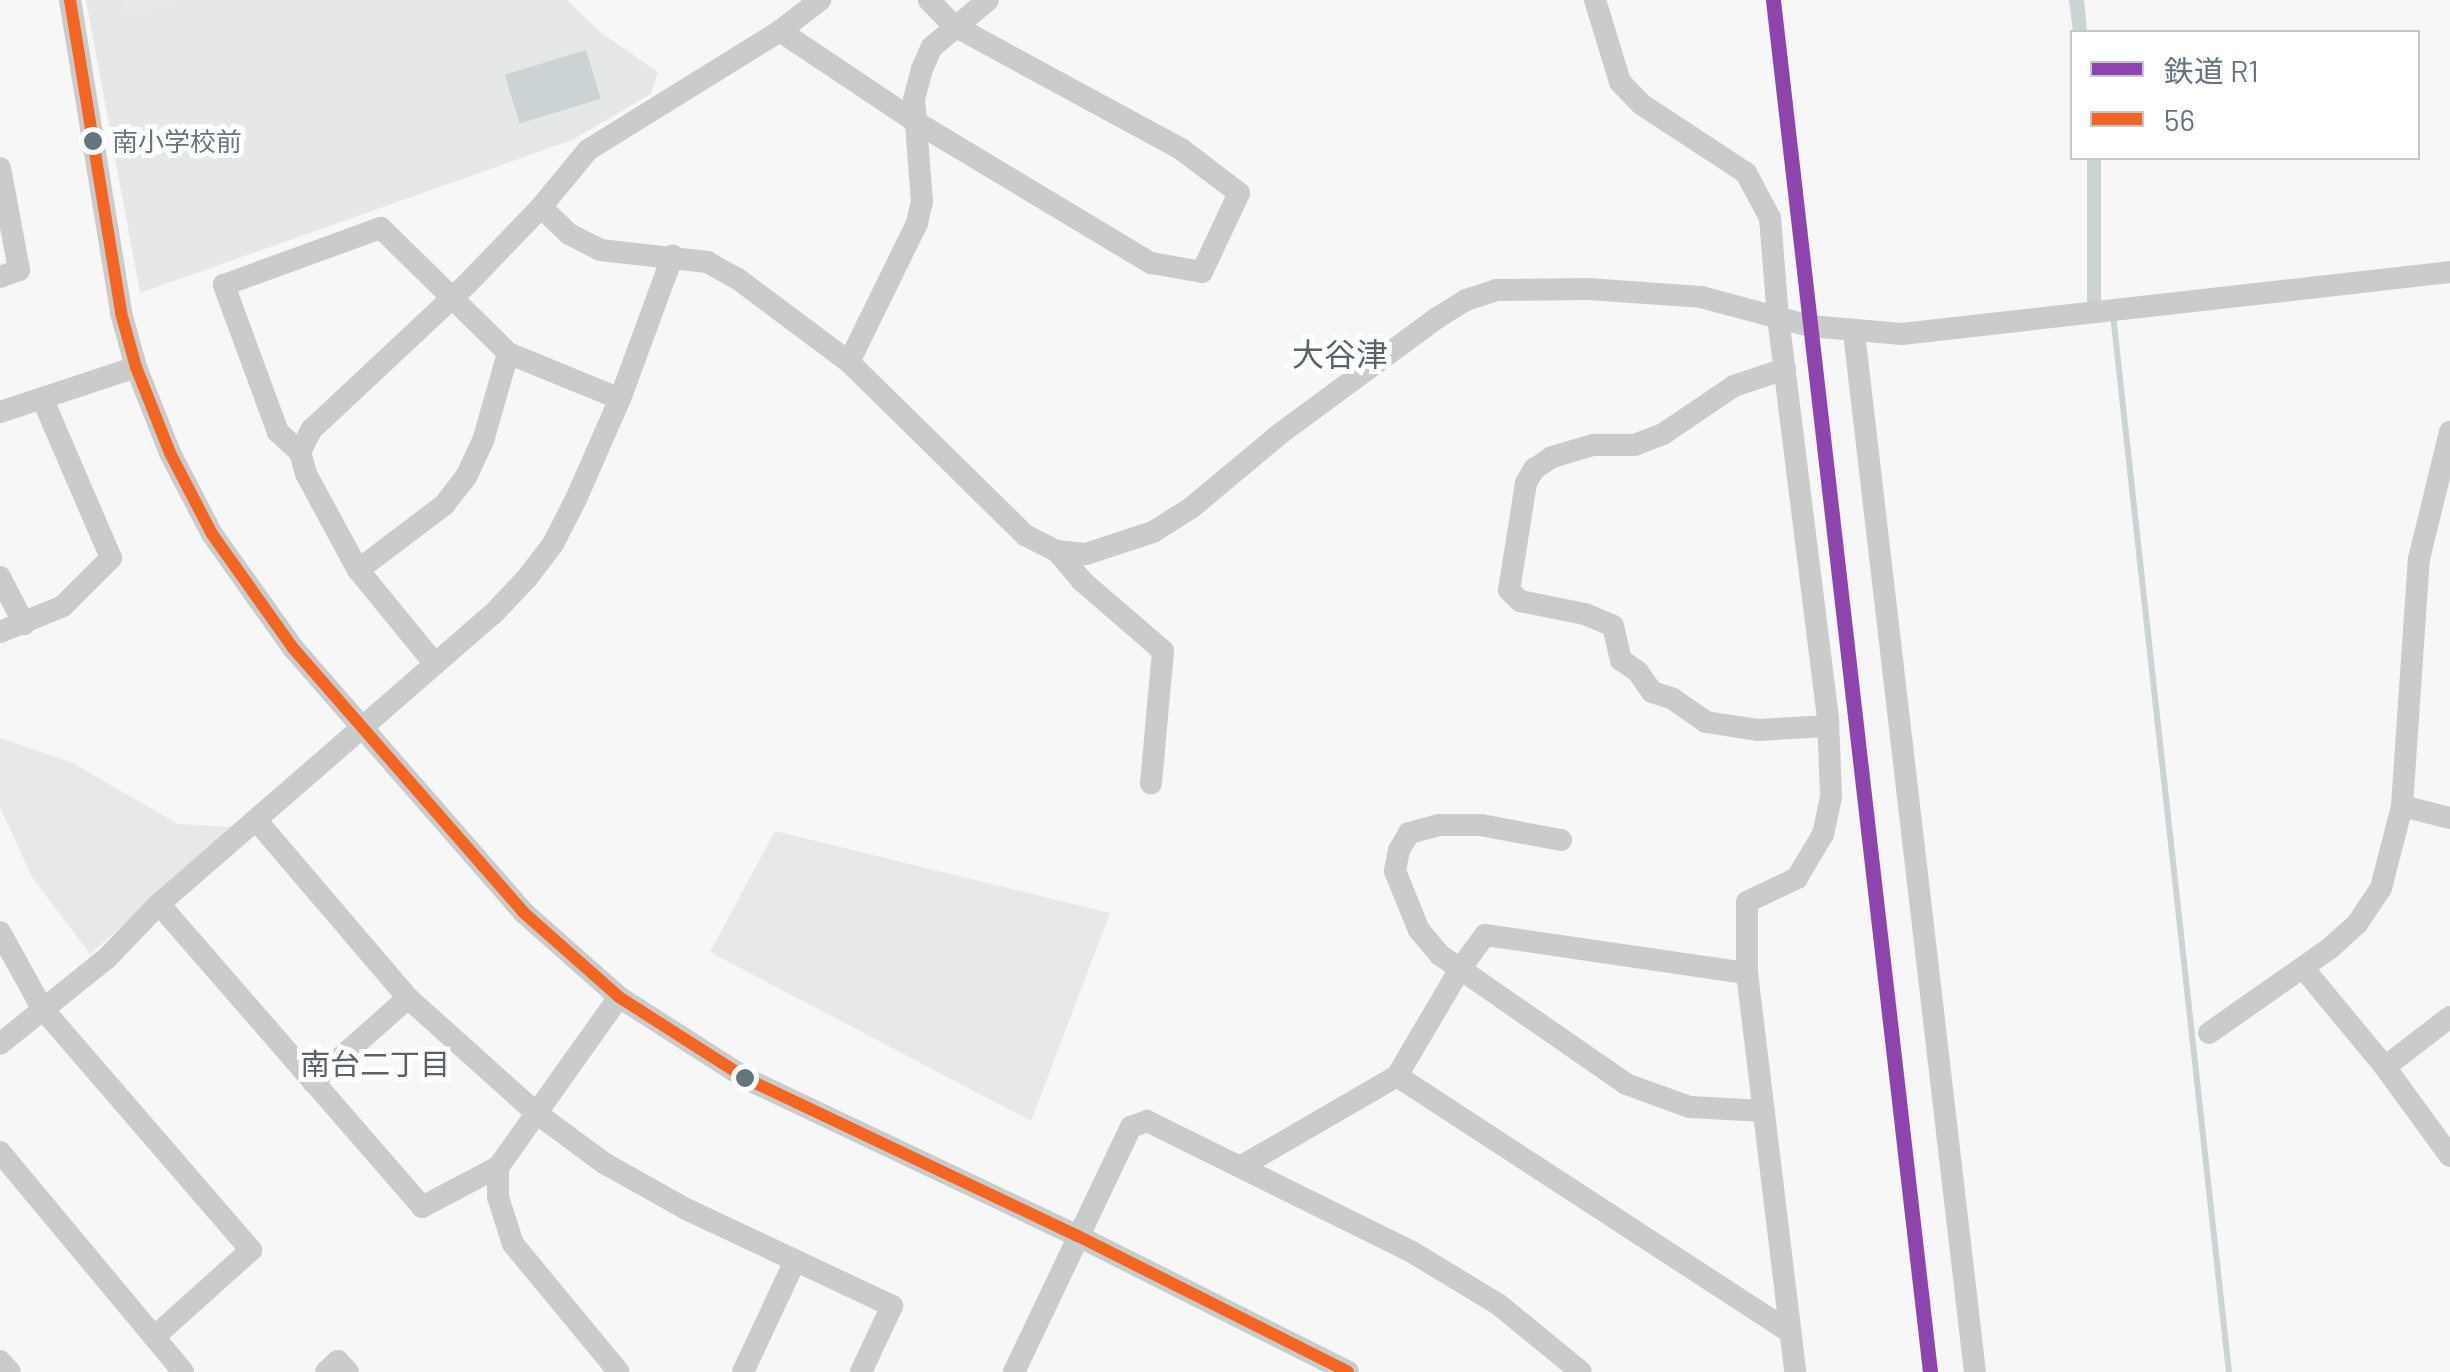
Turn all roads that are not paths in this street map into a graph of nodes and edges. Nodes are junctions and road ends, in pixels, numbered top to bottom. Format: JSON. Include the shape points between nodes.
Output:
{"nodes":[{"id":1,"x":70,"y":0,"type":"edge"},
{"id":2,"x":820,"y":0,"type":"edge"},
{"id":3,"x":929,"y":0,"type":"edge"},
{"id":4,"x":988,"y":0,"type":"edge"},
{"id":5,"x":1595,"y":0,"type":"edge"},
{"id":6,"x":953,"y":25,"type":"junction"},
{"id":7,"x":780,"y":31,"type":"junction"},
{"id":8,"x":916,"y":122,"type":"junction"},
{"id":9,"x":0,"y":168,"type":"edge"},
{"id":10,"x":541,"y":207,"type":"junction"},
{"id":11,"x":673,"y":255,"type":"junction"},
{"id":12,"x":2450,"y":272,"type":"edge"},
{"id":13,"x":0,"y":277,"type":"edge"},
{"id":14,"x":453,"y":297,"type":"junction"},
{"id":15,"x":1778,"y":317,"type":"junction"},
{"id":16,"x":1854,"y":333,"type":"junction"},
{"id":17,"x":508,"y":353,"type":"junction"},
{"id":18,"x":849,"y":362,"type":"junction"},
{"id":19,"x":136,"y":367,"type":"junction"},
{"id":20,"x":1785,"y":369,"type":"junction"},
{"id":21,"x":42,"y":398,"type":"junction"},
{"id":22,"x":620,"y":399,"type":"junction"},
{"id":23,"x":0,"y":412,"type":"edge"},
{"id":24,"x":2450,"y":436,"type":"edge"},
{"id":25,"x":300,"y":452,"type":"junction"},
{"id":26,"x":1057,"y":550,"type":"junction"},
{"id":27,"x":358,"y":570,"type":"junction"},
{"id":28,"x":0,"y":577,"type":"edge"},
{"id":29,"x":24,"y":624,"type":"junction"},
{"id":30,"x":0,"y":632,"type":"edge"},
{"id":31,"x":435,"y":664,"type":"junction"},
{"id":32,"x":1828,"y":726,"type":"junction"},
{"id":33,"x":362,"y":727,"type":"junction"},
{"id":34,"x":1151,"y":783,"type":"dead end"},
{"id":35,"x":2402,"y":806,"type":"junction"},
{"id":36,"x":2450,"y":818,"type":"edge"},
{"id":37,"x":256,"y":820,"type":"junction"},
{"id":38,"x":1562,"y":840,"type":"dead end"},
{"id":39,"x":160,"y":904,"type":"junction"},
{"id":40,"x":0,"y":932,"type":"edge"},
{"id":41,"x":1460,"y":968,"type":"junction"},
{"id":42,"x":2304,"y":969,"type":"junction"},
{"id":43,"x":1748,"y":973,"type":"junction"},
{"id":44,"x":619,"y":997,"type":"junction"},
{"id":45,"x":408,"y":998,"type":"junction"},
{"id":46,"x":42,"y":1008,"type":"junction"},
{"id":47,"x":2450,"y":1017,"type":"edge"},
{"id":48,"x":2209,"y":1033,"type":"dead end"},
{"id":49,"x":0,"y":1044,"type":"edge"},
{"id":50,"x":2385,"y":1068,"type":"junction"},
{"id":51,"x":1397,"y":1076,"type":"junction"},
{"id":52,"x":313,"y":1082,"type":"junction"},
{"id":53,"x":1764,"y":1110,"type":"junction"},
{"id":54,"x":534,"y":1112,"type":"junction"},
{"id":55,"x":0,"y":1152,"type":"edge"},
{"id":56,"x":2450,"y":1156,"type":"edge"},
{"id":57,"x":498,"y":1167,"type":"junction"},
{"id":58,"x":1240,"y":1167,"type":"junction"},
{"id":59,"x":1078,"y":1236,"type":"junction"},
{"id":60,"x":795,"y":1260,"type":"junction"},
{"id":61,"x":1790,"y":1332,"type":"junction"},
{"id":62,"x":154,"y":1338,"type":"junction"},
{"id":63,"x":0,"y":1360,"type":"edge"},
{"id":64,"x":10,"y":1372,"type":"edge"},
{"id":65,"x":183,"y":1372,"type":"edge"},
{"id":66,"x":326,"y":1372,"type":"edge"},
{"id":67,"x":348,"y":1372,"type":"edge"},
{"id":68,"x":619,"y":1372,"type":"edge"},
{"id":69,"x":743,"y":1372,"type":"edge"},
{"id":70,"x":861,"y":1372,"type":"edge"},
{"id":71,"x":1014,"y":1372,"type":"edge"},
{"id":72,"x":1348,"y":1372,"type":"edge"},
{"id":73,"x":1581,"y":1372,"type":"edge"},
{"id":74,"x":1795,"y":1372,"type":"edge"},
{"id":75,"x":1974,"y":1372,"type":"edge"}],
"edges":[{"from":1,"to":19,"type":"street","via":[[111,263]]},
{"from":2,"to":7,"type":"street"},
{"from":3,"to":6,"type":"street"},
{"from":4,"to":6,"type":"street"},
{"from":5,"to":15,"type":"street","via":[[1620,82],[1641,104],[1746,173],[1760,194],[1770,218]]},
{"from":6,"to":8,"type":"street","via":[[922,70]]},
{"from":6,"to":8,"type":"street","via":[[1181,149],[1239,193],[1202,272],[1151,263]]},
{"from":7,"to":8,"type":"street"},
{"from":7,"to":10,"type":"street","via":[[588,150]]},
{"from":8,"to":18,"type":"street","via":[[922,202],[917,224]]},
{"from":9,"to":13,"type":"street","via":[[20,270]]},
{"from":10,"to":11,"type":"street","via":[[568,234],[600,250]]},
{"from":10,"to":14,"type":"street"},
{"from":11,"to":18,"type":"street","via":[[708,262]]},
{"from":11,"to":22,"type":"street"},
{"from":12,"to":16,"type":"street","via":[[1902,334]]},
{"from":14,"to":17,"type":"street"},
{"from":14,"to":25,"type":"street","via":[[311,430]]},
{"from":14,"to":25,"type":"street","via":[[380,228],[224,286],[278,432]]},
{"from":15,"to":16,"type":"street"},
{"from":15,"to":20,"type":"street"},
{"from":15,"to":26,"type":"street","via":[[1701,296],[1496,290],[1437,318],[1153,532],[1086,554]]},
{"from":16,"to":75,"type":"street"},
{"from":17,"to":22,"type":"street"},
{"from":17,"to":27,"type":"street","via":[[466,478],[444,505]]},
{"from":18,"to":26,"type":"street","via":[[1025,535]]},
{"from":19,"to":21,"type":"street"},
{"from":19,"to":33,"type":"street","via":[[170,454],[212,534],[293,648]]},
{"from":20,"to":32,"type":"street"},
{"from":20,"to":32,"type":"street","via":[[1734,386],[1663,434],[1635,445],[1592,445],[1534,468],[1509,590],[1520,601],[1614,626],[1621,660],[1652,692],[1706,722],[1758,730]]},
{"from":21,"to":23,"type":"street"},
{"from":21,"to":29,"type":"street","via":[[111,558],[62,606]]},
{"from":22,"to":31,"type":"street","via":[[553,544],[494,614]]},
{"from":24,"to":35,"type":"street","via":[[2420,559]]},
{"from":25,"to":27,"type":"street"},
{"from":26,"to":34,"type":"street","via":[[1082,581],[1162,651]]},
{"from":27,"to":31,"type":"street"},
{"from":28,"to":29,"type":"street"},
{"from":29,"to":30,"type":"street"},
{"from":31,"to":33,"type":"street"},
{"from":32,"to":43,"type":"street","via":[[1831,797],[1823,834],[1797,878],[1747,902]]},
{"from":33,"to":37,"type":"street"},
{"from":33,"to":44,"type":"street","via":[[523,912]]},
{"from":35,"to":36,"type":"street"},
{"from":35,"to":42,"type":"street","via":[[2381,888],[2357,924]]},
{"from":37,"to":39,"type":"street"},
{"from":37,"to":45,"type":"street"},
{"from":38,"to":41,"type":"street","via":[[1481,825],[1409,832],[1396,871],[1404,900],[1440,956]]},
{"from":39,"to":46,"type":"street","via":[[107,958]]},
{"from":39,"to":52,"type":"street"},
{"from":40,"to":46,"type":"street"},
{"from":41,"to":43,"type":"street","via":[[1486,935]]},
{"from":41,"to":51,"type":"street"},
{"from":41,"to":53,"type":"street","via":[[1626,1084],[1690,1107]]},
{"from":42,"to":48,"type":"street"},
{"from":42,"to":50,"type":"street"},
{"from":43,"to":53,"type":"street"},
{"from":44,"to":54,"type":"street"},
{"from":44,"to":59,"type":"street","via":[[747,1079]]},
{"from":45,"to":52,"type":"street"},
{"from":45,"to":54,"type":"street"},
{"from":46,"to":49,"type":"street"},
{"from":46,"to":62,"type":"street","via":[[251,1250]]},
{"from":47,"to":50,"type":"street"},
{"from":50,"to":56,"type":"street"},
{"from":51,"to":58,"type":"street"},
{"from":51,"to":61,"type":"street"},
{"from":52,"to":57,"type":"street","via":[[422,1207]]},
{"from":53,"to":61,"type":"street"},
{"from":54,"to":57,"type":"street"},
{"from":54,"to":60,"type":"street","via":[[604,1164]]},
{"from":55,"to":62,"type":"street"},
{"from":57,"to":68,"type":"street","via":[[498,1197],[513,1244]]},
{"from":58,"to":59,"type":"street","via":[[1146,1121],[1130,1127]]},
{"from":58,"to":73,"type":"street","via":[[1412,1252],[1498,1304]]},
{"from":59,"to":71,"type":"street"},
{"from":59,"to":72,"type":"street"},
{"from":60,"to":69,"type":"street"},
{"from":60,"to":70,"type":"street","via":[[892,1306]]},
{"from":61,"to":74,"type":"street"},
{"from":62,"to":65,"type":"street"},
{"from":63,"to":64,"type":"street"},
{"from":66,"to":67,"type":"street","via":[[338,1361]]}]}
